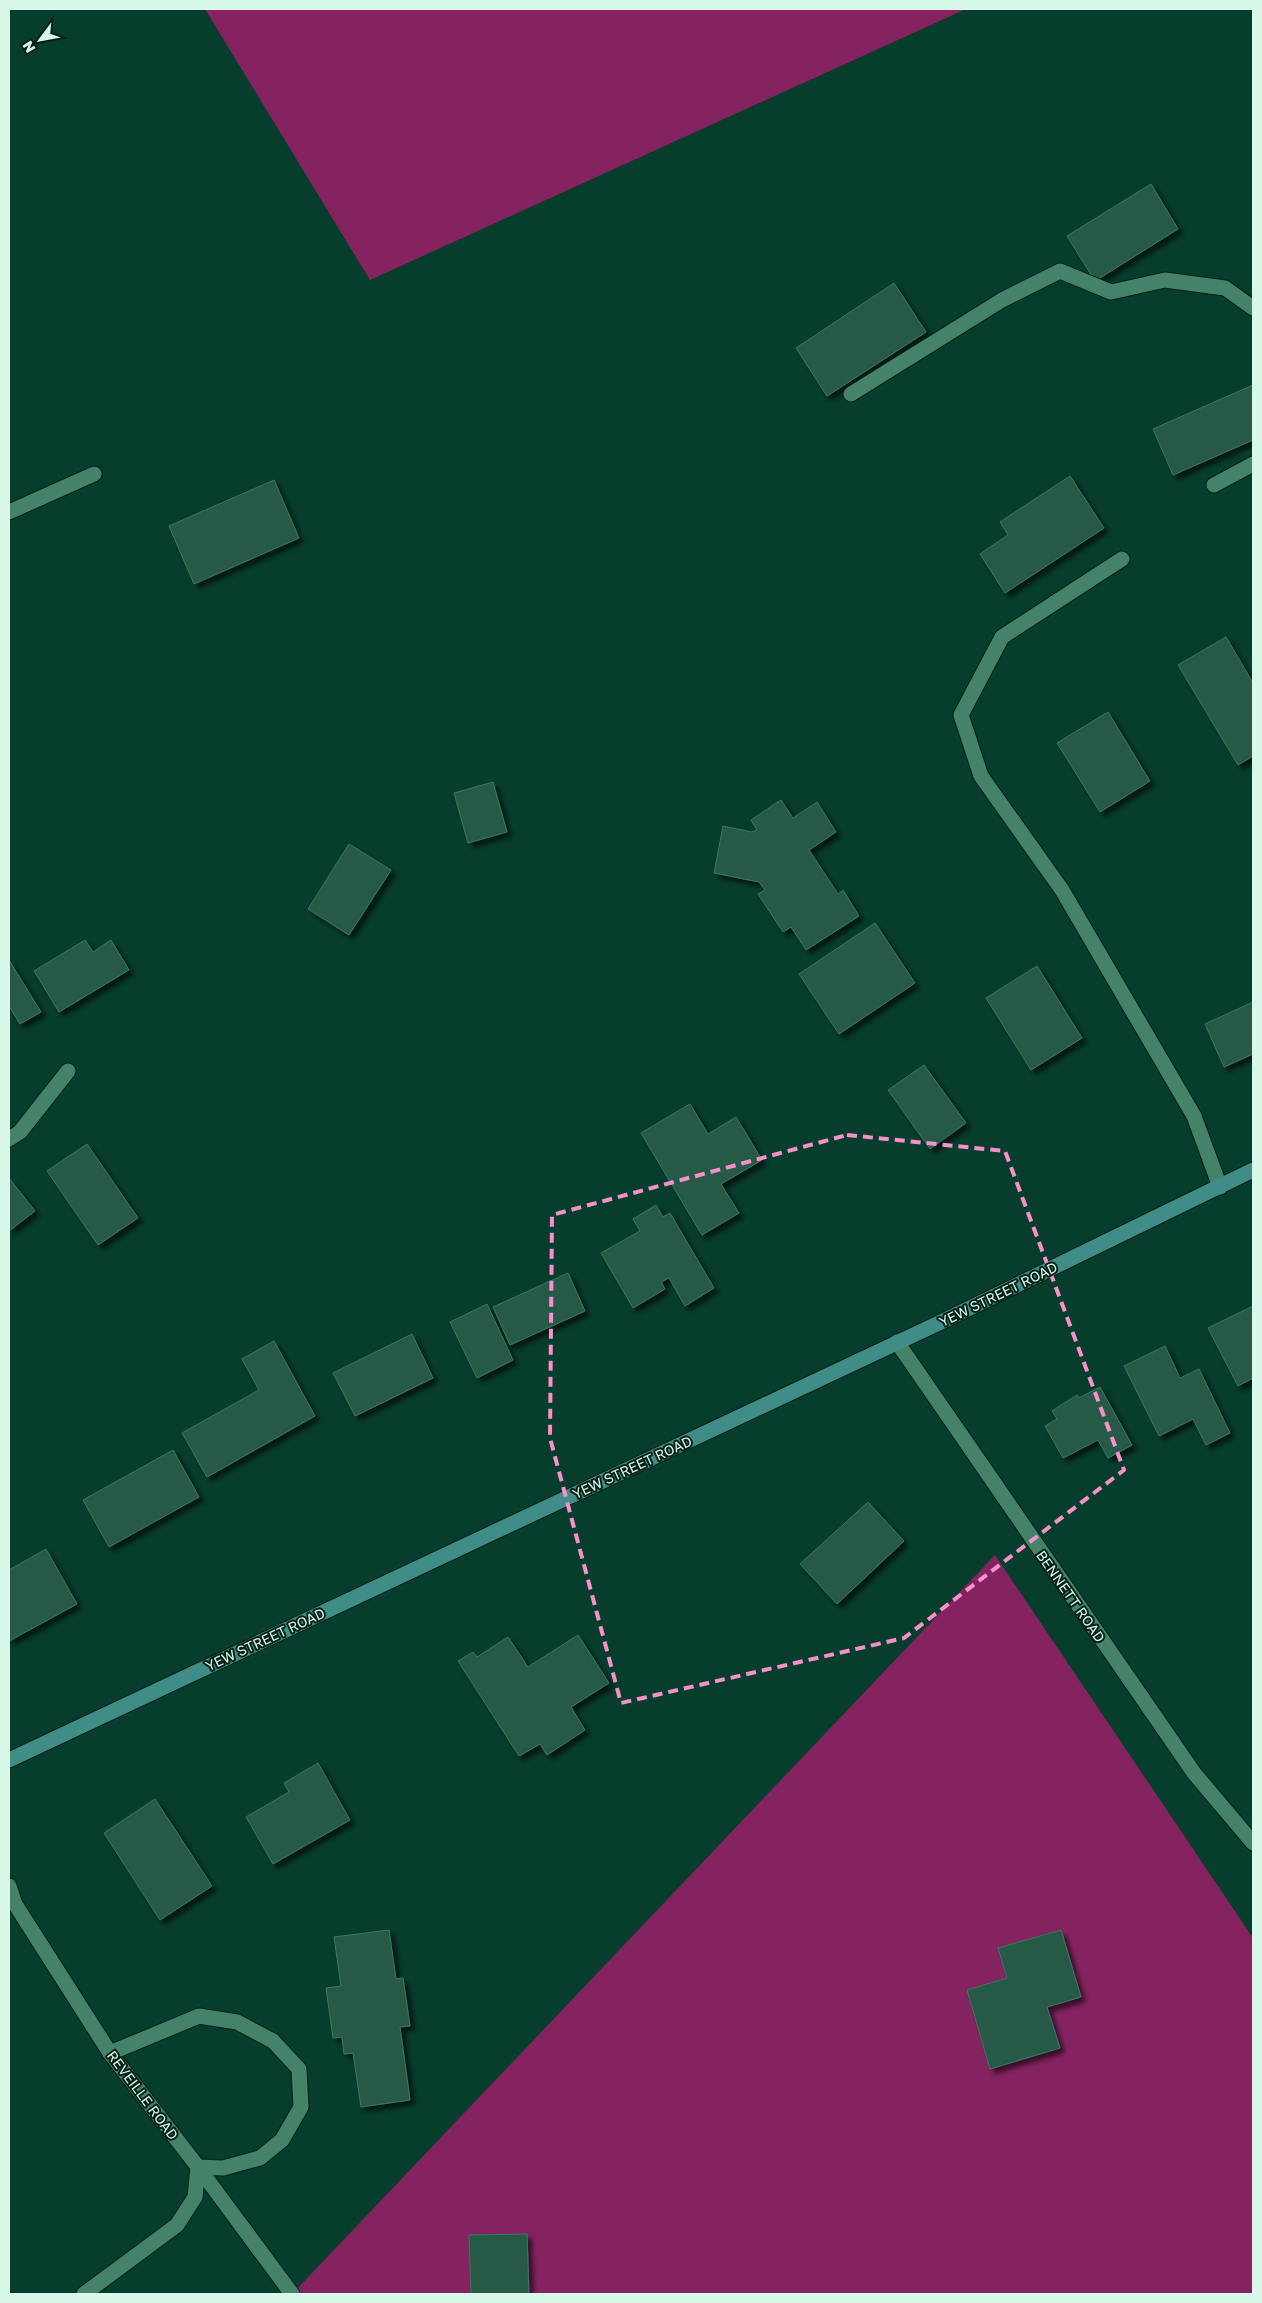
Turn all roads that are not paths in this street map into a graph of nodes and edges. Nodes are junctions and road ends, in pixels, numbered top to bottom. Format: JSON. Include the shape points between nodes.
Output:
{"nodes":[{"id":1,"x":1253,"y":308,"type":"edge"},
{"id":2,"x":851,"y":394,"type":"dead end"},
{"id":3,"x":1253,"y":464,"type":"edge"},
{"id":4,"x":94,"y":474,"type":"dead end"},
{"id":5,"x":1214,"y":485,"type":"dead end"},
{"id":6,"x":9,"y":512,"type":"edge"},
{"id":7,"x":1122,"y":559,"type":"dead end"},
{"id":8,"x":68,"y":1071,"type":"dead end"},
{"id":9,"x":9,"y":1140,"type":"edge"},
{"id":10,"x":1253,"y":1170,"type":"edge"},
{"id":11,"x":1220,"y":1187,"type":"junction"},
{"id":12,"x":897,"y":1342,"type":"junction"},
{"id":13,"x":9,"y":1760,"type":"edge"},
{"id":14,"x":1253,"y":1843,"type":"edge"},
{"id":15,"x":9,"y":1886,"type":"edge"},
{"id":16,"x":110,"y":2053,"type":"junction"},
{"id":17,"x":198,"y":2167,"type":"junction"},
{"id":18,"x":84,"y":2294,"type":"edge"},
{"id":19,"x":292,"y":2294,"type":"edge"}],
"edges":[{"from":1,"to":2,"type":"street","via":[[1224,288],[1165,280],[1111,292],[1060,271],[1002,300]]},
{"from":3,"to":5,"type":"street"},
{"from":4,"to":6,"type":"street"},
{"from":7,"to":11,"type":"street","via":[[1002,637],[961,715],[981,776],[1062,890],[1189,1108]]},
{"from":8,"to":9,"type":"street","via":[[20,1132]]},
{"from":10,"to":11,"type":"street","name":"YEW STREET ROAD"},
{"from":11,"to":12,"type":"street","name":"YEW STREET ROAD"},
{"from":12,"to":13,"type":"street","name":"YEW STREET ROAD"},
{"from":12,"to":14,"type":"street","name":"BENNETT ROAD","via":[[1194,1773]]},
{"from":15,"to":16,"type":"street","name":"REVEILLE ROAD","via":[[15,1904]]},
{"from":16,"to":17,"type":"street","name":"REVEILLE ROAD"},
{"from":16,"to":17,"type":"street","via":[[199,2016],[237,2022],[273,2041],[299,2069],[301,2107],[282,2140],[260,2158],[223,2168]]},
{"from":17,"to":18,"type":"street","via":[[195,2196],[177,2225]]},
{"from":17,"to":19,"type":"street","name":"REVEILLE ROAD"}]}
